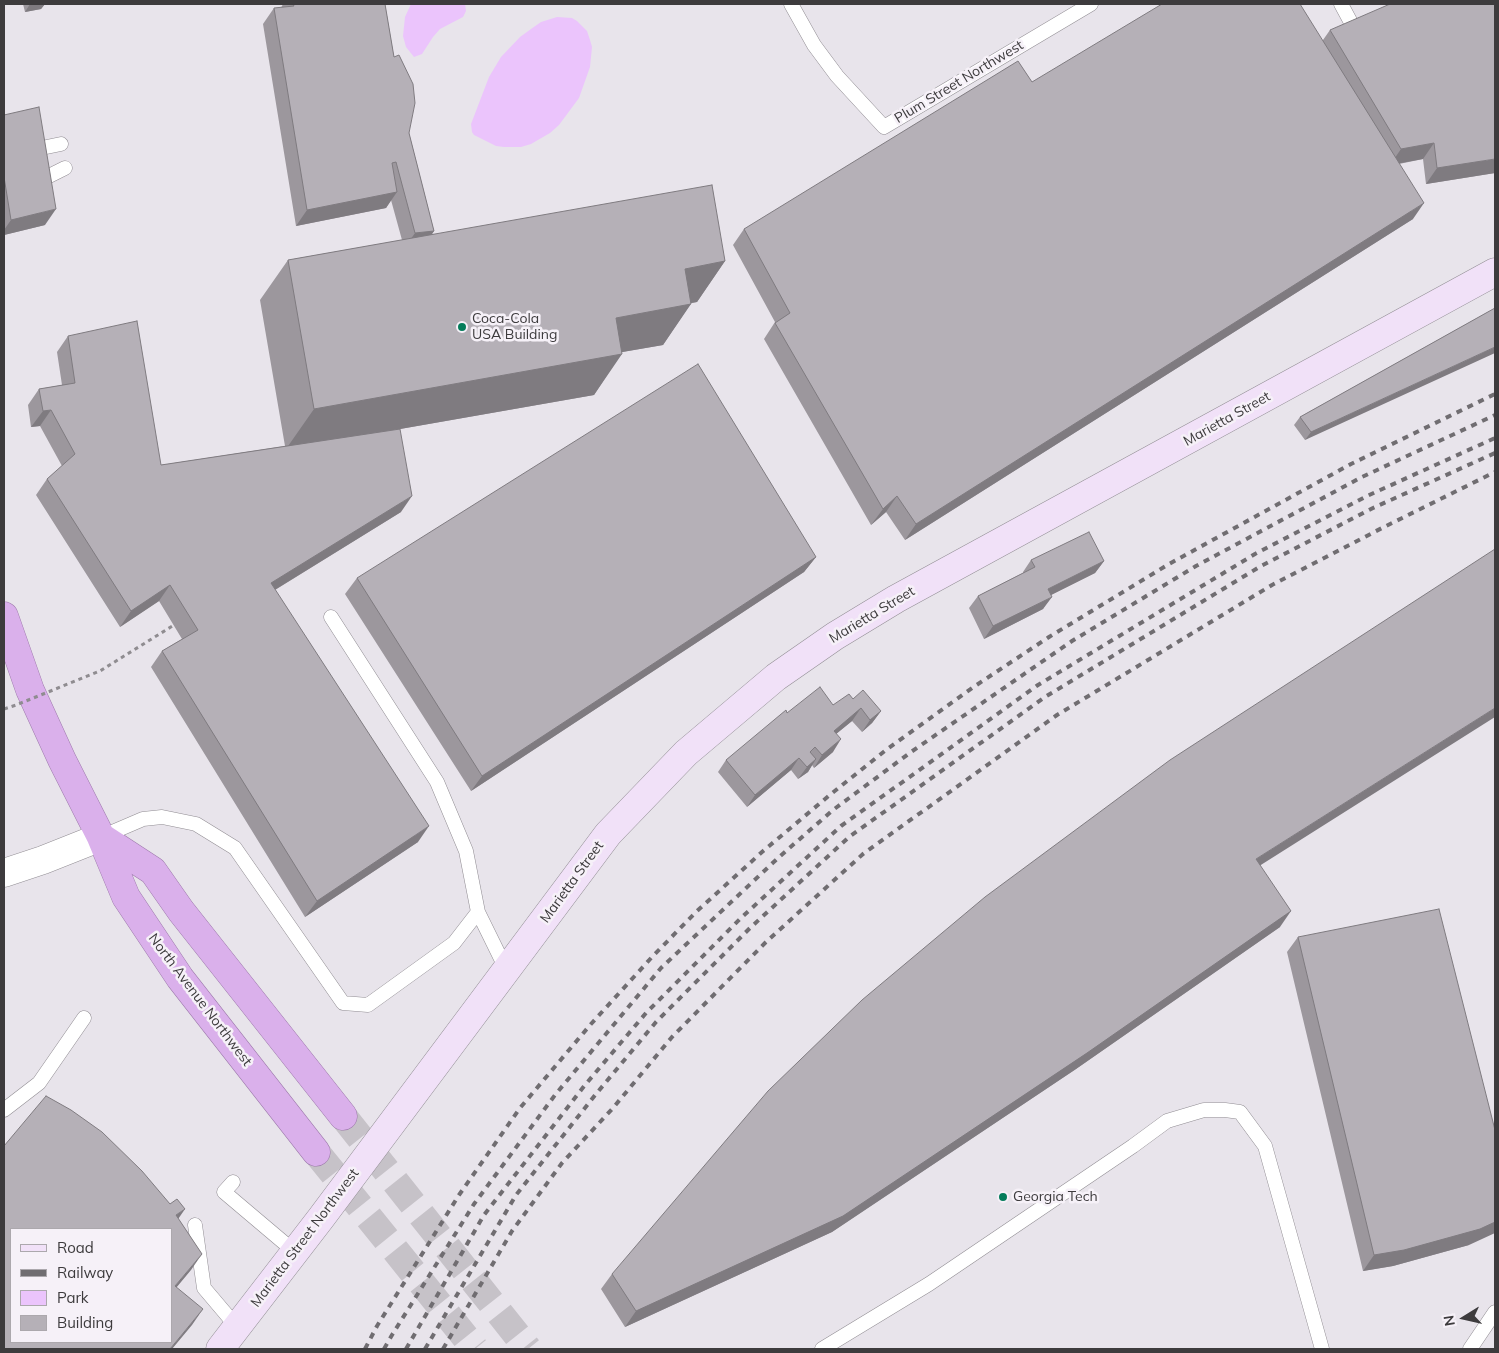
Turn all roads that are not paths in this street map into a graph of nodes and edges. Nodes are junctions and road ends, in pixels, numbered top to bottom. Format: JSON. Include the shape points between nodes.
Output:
{"nodes":[{"id":1,"x":791,"y":4,"type":"edge"},
{"id":2,"x":1091,"y":4,"type":"edge"},
{"id":3,"x":1341,"y":4,"type":"edge"},
{"id":4,"x":1355,"y":30,"type":"edge"},
{"id":5,"x":61,"y":144,"type":"dead end"},
{"id":6,"x":32,"y":150,"type":"edge"},
{"id":7,"x":65,"y":168,"type":"dead end"},
{"id":8,"x":37,"y":182,"type":"edge"},
{"id":9,"x":1495,"y":272,"type":"edge"},
{"id":10,"x":4,"y":616,"type":"edge"},
{"id":11,"x":331,"y":616,"type":"dead end"},
{"id":12,"x":101,"y":837,"type":"junction"},
{"id":13,"x":4,"y":873,"type":"edge"},
{"id":14,"x":478,"y":912,"type":"junction"},
{"id":15,"x":507,"y":971,"type":"junction"},
{"id":16,"x":84,"y":1018,"type":"dead end"},
{"id":17,"x":4,"y":1110,"type":"edge"},
{"id":18,"x":343,"y":1116,"type":"tunnel mouth"},
{"id":19,"x":389,"y":1127,"type":"joint"},
{"id":20,"x":316,"y":1152,"type":"tunnel mouth"},
{"id":21,"x":233,"y":1182,"type":"dead end"},
{"id":22,"x":196,"y":1225,"type":"dead end"},
{"id":23,"x":295,"y":1252,"type":"junction"},
{"id":24,"x":1495,"y":1312,"type":"edge"},
{"id":25,"x":237,"y":1327,"type":"junction"},
{"id":26,"x":220,"y":1349,"type":"edge"},
{"id":27,"x":822,"y":1349,"type":"edge"},
{"id":28,"x":1322,"y":1349,"type":"edge"},
{"id":29,"x":1470,"y":1349,"type":"edge"}],
"edges":[{"from":1,"to":2,"type":"lane","name":"Plum Street Northwest","via":[[831,68],[884,127]]},
{"from":3,"to":4,"type":"lane"},
{"from":5,"to":6,"type":"lane"},
{"from":7,"to":8,"type":"lane"},
{"from":9,"to":15,"type":"main road","name":"Marietta Street","via":[[896,599],[835,636],[776,678],[686,753],[608,834]]},
{"from":10,"to":12,"type":"highway","name":"North Avenue Northwest","via":[[30,690]]},
{"from":11,"to":14,"type":"lane","via":[[437,782],[466,851]]},
{"from":12,"to":13,"type":"street"},
{"from":12,"to":14,"type":"lane","via":[[143,819],[162,817],[196,824],[235,848],[343,1003],[368,1005],[454,943]]},
{"from":12,"to":18,"type":"highway","name":"North Avenue Northwest","via":[[153,871]]},
{"from":12,"to":20,"type":"highway","name":"North Avenue Northwest","via":[[126,897],[180,978]]},
{"from":14,"to":15,"type":"lane"},
{"from":15,"to":19,"type":"main road","name":"Marietta Street"},
{"from":16,"to":17,"type":"lane","via":[[39,1083]]},
{"from":19,"to":23,"type":"main road","name":"Marietta Street Northwest"},
{"from":21,"to":23,"type":"lane","via":[[224,1192]]},
{"from":22,"to":25,"type":"lane","via":[[204,1288]]},
{"from":23,"to":25,"type":"main road","name":"Marietta Street Northwest"},
{"from":24,"to":29,"type":"lane"},
{"from":25,"to":26,"type":"main road","name":"Marietta Street Northwest"},
{"from":27,"to":28,"type":"lane","via":[[929,1284],[1167,1121],[1204,1110],[1240,1112],[1265,1146]]}]}
